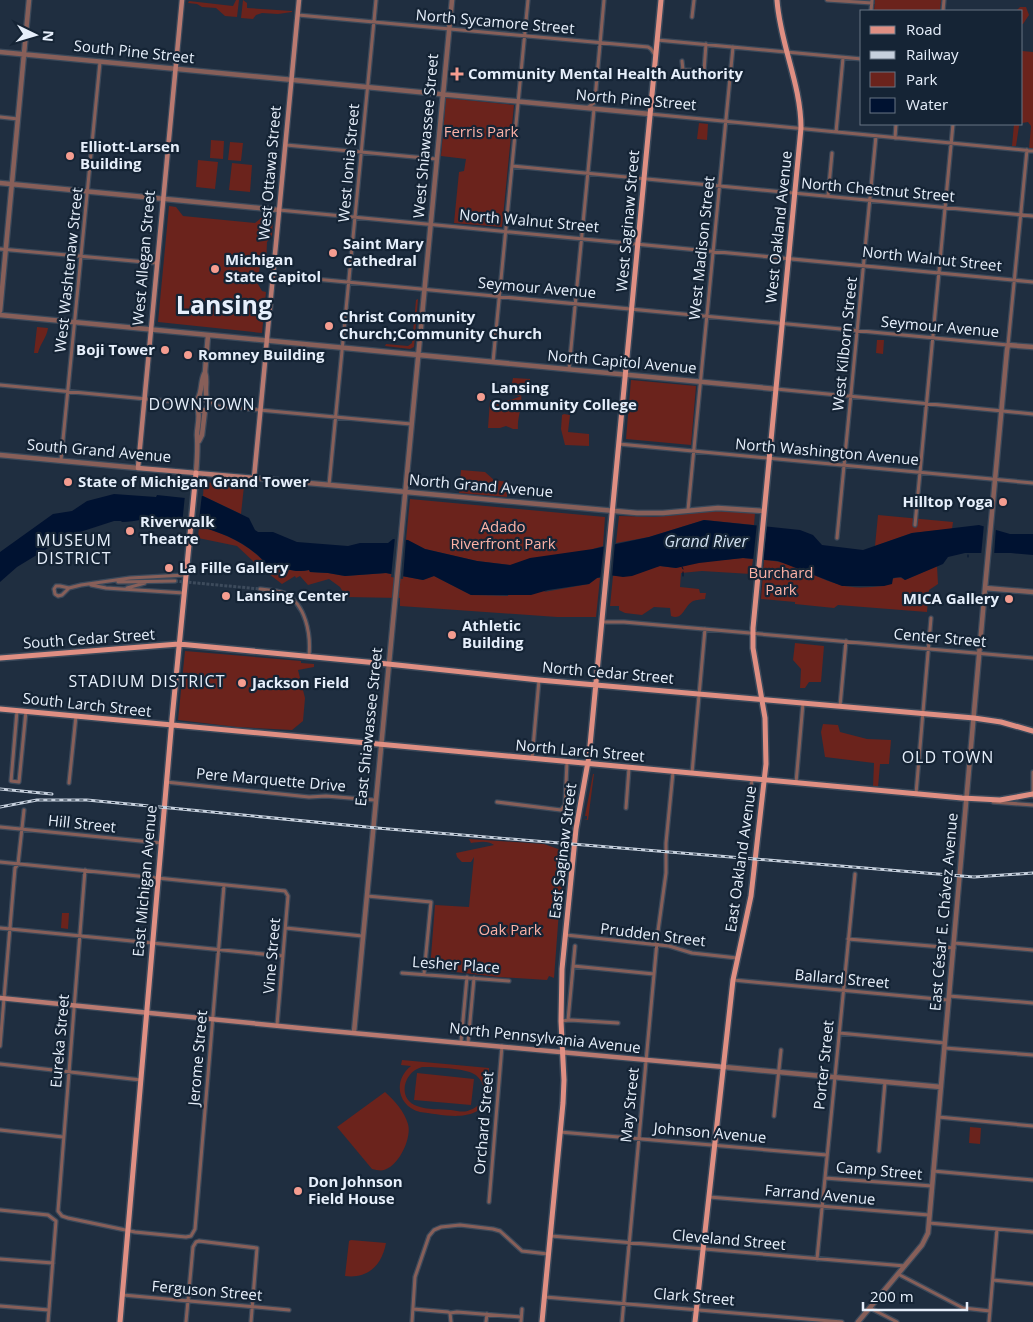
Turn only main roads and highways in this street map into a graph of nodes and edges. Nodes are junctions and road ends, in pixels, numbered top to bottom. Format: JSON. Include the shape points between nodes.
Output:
{"nodes":[{"id":1,"x":182,"y":0,"type":"edge"},
{"id":2,"x":299,"y":0,"type":"edge"},
{"id":3,"x":661,"y":0,"type":"edge"},
{"id":4,"x":776,"y":0,"type":"edge"},
{"id":5,"x":266,"y":349,"type":"tunnel mouth"},
{"id":6,"x":265,"y":362,"type":"tunnel mouth"},
{"id":7,"x":619,"y":444,"type":"joint"},
{"id":8,"x":769,"y":458,"type":"joint"},
{"id":9,"x":138,"y":468,"type":"joint"},
{"id":10,"x":196,"y":473,"type":"junction"},
{"id":11,"x":179,"y":644,"type":"junction"},
{"id":12,"x":0,"y":658,"type":"edge"},
{"id":13,"x":596,"y":684,"type":"junction"},
{"id":14,"x":762,"y":699,"type":"junction"},
{"id":15,"x":0,"y":709,"type":"edge"},
{"id":16,"x":171,"y":725,"type":"junction"},
{"id":17,"x":1033,"y":731,"type":"edge"},
{"id":18,"x":588,"y":764,"type":"junction"},
{"id":19,"x":765,"y":780,"type":"junction"},
{"id":20,"x":1033,"y":795,"type":"edge"},
{"id":21,"x":2,"y":998,"type":"edge"},
{"id":22,"x":146,"y":1012,"type":"junction"},
{"id":23,"x":562,"y":1053,"type":"junction"},
{"id":24,"x":724,"y":1067,"type":"junction"},
{"id":25,"x":120,"y":1322,"type":"edge"},
{"id":26,"x":542,"y":1322,"type":"edge"},
{"id":27,"x":695,"y":1322,"type":"edge"}],
"edges":[{"from":1,"to":9,"type":"main road","name":"West Allegan Street"},
{"from":2,"to":5,"type":"main road","name":"West Ottawa Street"},
{"from":3,"to":7,"type":"main road","name":"West Saginaw Street"},
{"from":4,"to":8,"type":"main road","name":"West Oakland Avenue","via":[[781,32],[798,91],[801,128]]},
{"from":6,"to":10,"type":"main road","name":"North Grand Avenue","via":[[254,478]]},
{"from":7,"to":13,"type":"main road","name":"East Saginaw Street"},
{"from":8,"to":14,"type":"main road","name":"East Oakland Avenue","via":[[752,633]]},
{"from":9,"to":10,"type":"main road","name":"South Grand Avenue"},
{"from":10,"to":11,"type":"main road","name":"East Michigan Avenue"},
{"from":11,"to":12,"type":"main road","name":"South Cedar Street"},
{"from":11,"to":13,"type":"main road","name":"North Cedar Street"},
{"from":11,"to":16,"type":"main road","name":"East Michigan Avenue"},
{"from":13,"to":14,"type":"main road","name":"North Cedar Street"},
{"from":13,"to":18,"type":"main road","name":"East Saginaw Street"},
{"from":14,"to":17,"type":"main road","name":"North Cedar Street","via":[[974,718]]},
{"from":14,"to":19,"type":"main road","name":"East Oakland Avenue","via":[[766,738]]},
{"from":15,"to":16,"type":"main road","name":"South Larch Street"},
{"from":16,"to":18,"type":"main road","name":"North Larch Street"},
{"from":16,"to":22,"type":"main road","name":"East Michigan Avenue"},
{"from":18,"to":19,"type":"main road","name":"North Larch Street"},
{"from":18,"to":23,"type":"main road","name":"East Saginaw Street","via":[[576,829],[562,969]]},
{"from":19,"to":20,"type":"main road","name":"North Larch Street","via":[[987,800]]},
{"from":19,"to":24,"type":"main road","name":"East Oakland Avenue","via":[[751,896],[732,980]]},
{"from":21,"to":22,"type":"main road","name":"North Pennsylvania Avenue"},
{"from":22,"to":23,"type":"main road","name":"North Pennsylvania Avenue"},
{"from":22,"to":25,"type":"main road","name":"East Michigan Avenue"},
{"from":23,"to":24,"type":"main road","name":"North Pennsylvania Avenue"},
{"from":23,"to":26,"type":"main road","name":"East Saginaw Street","via":[[564,1080]]},
{"from":24,"to":27,"type":"main road","name":"East Oakland Avenue"}]}
